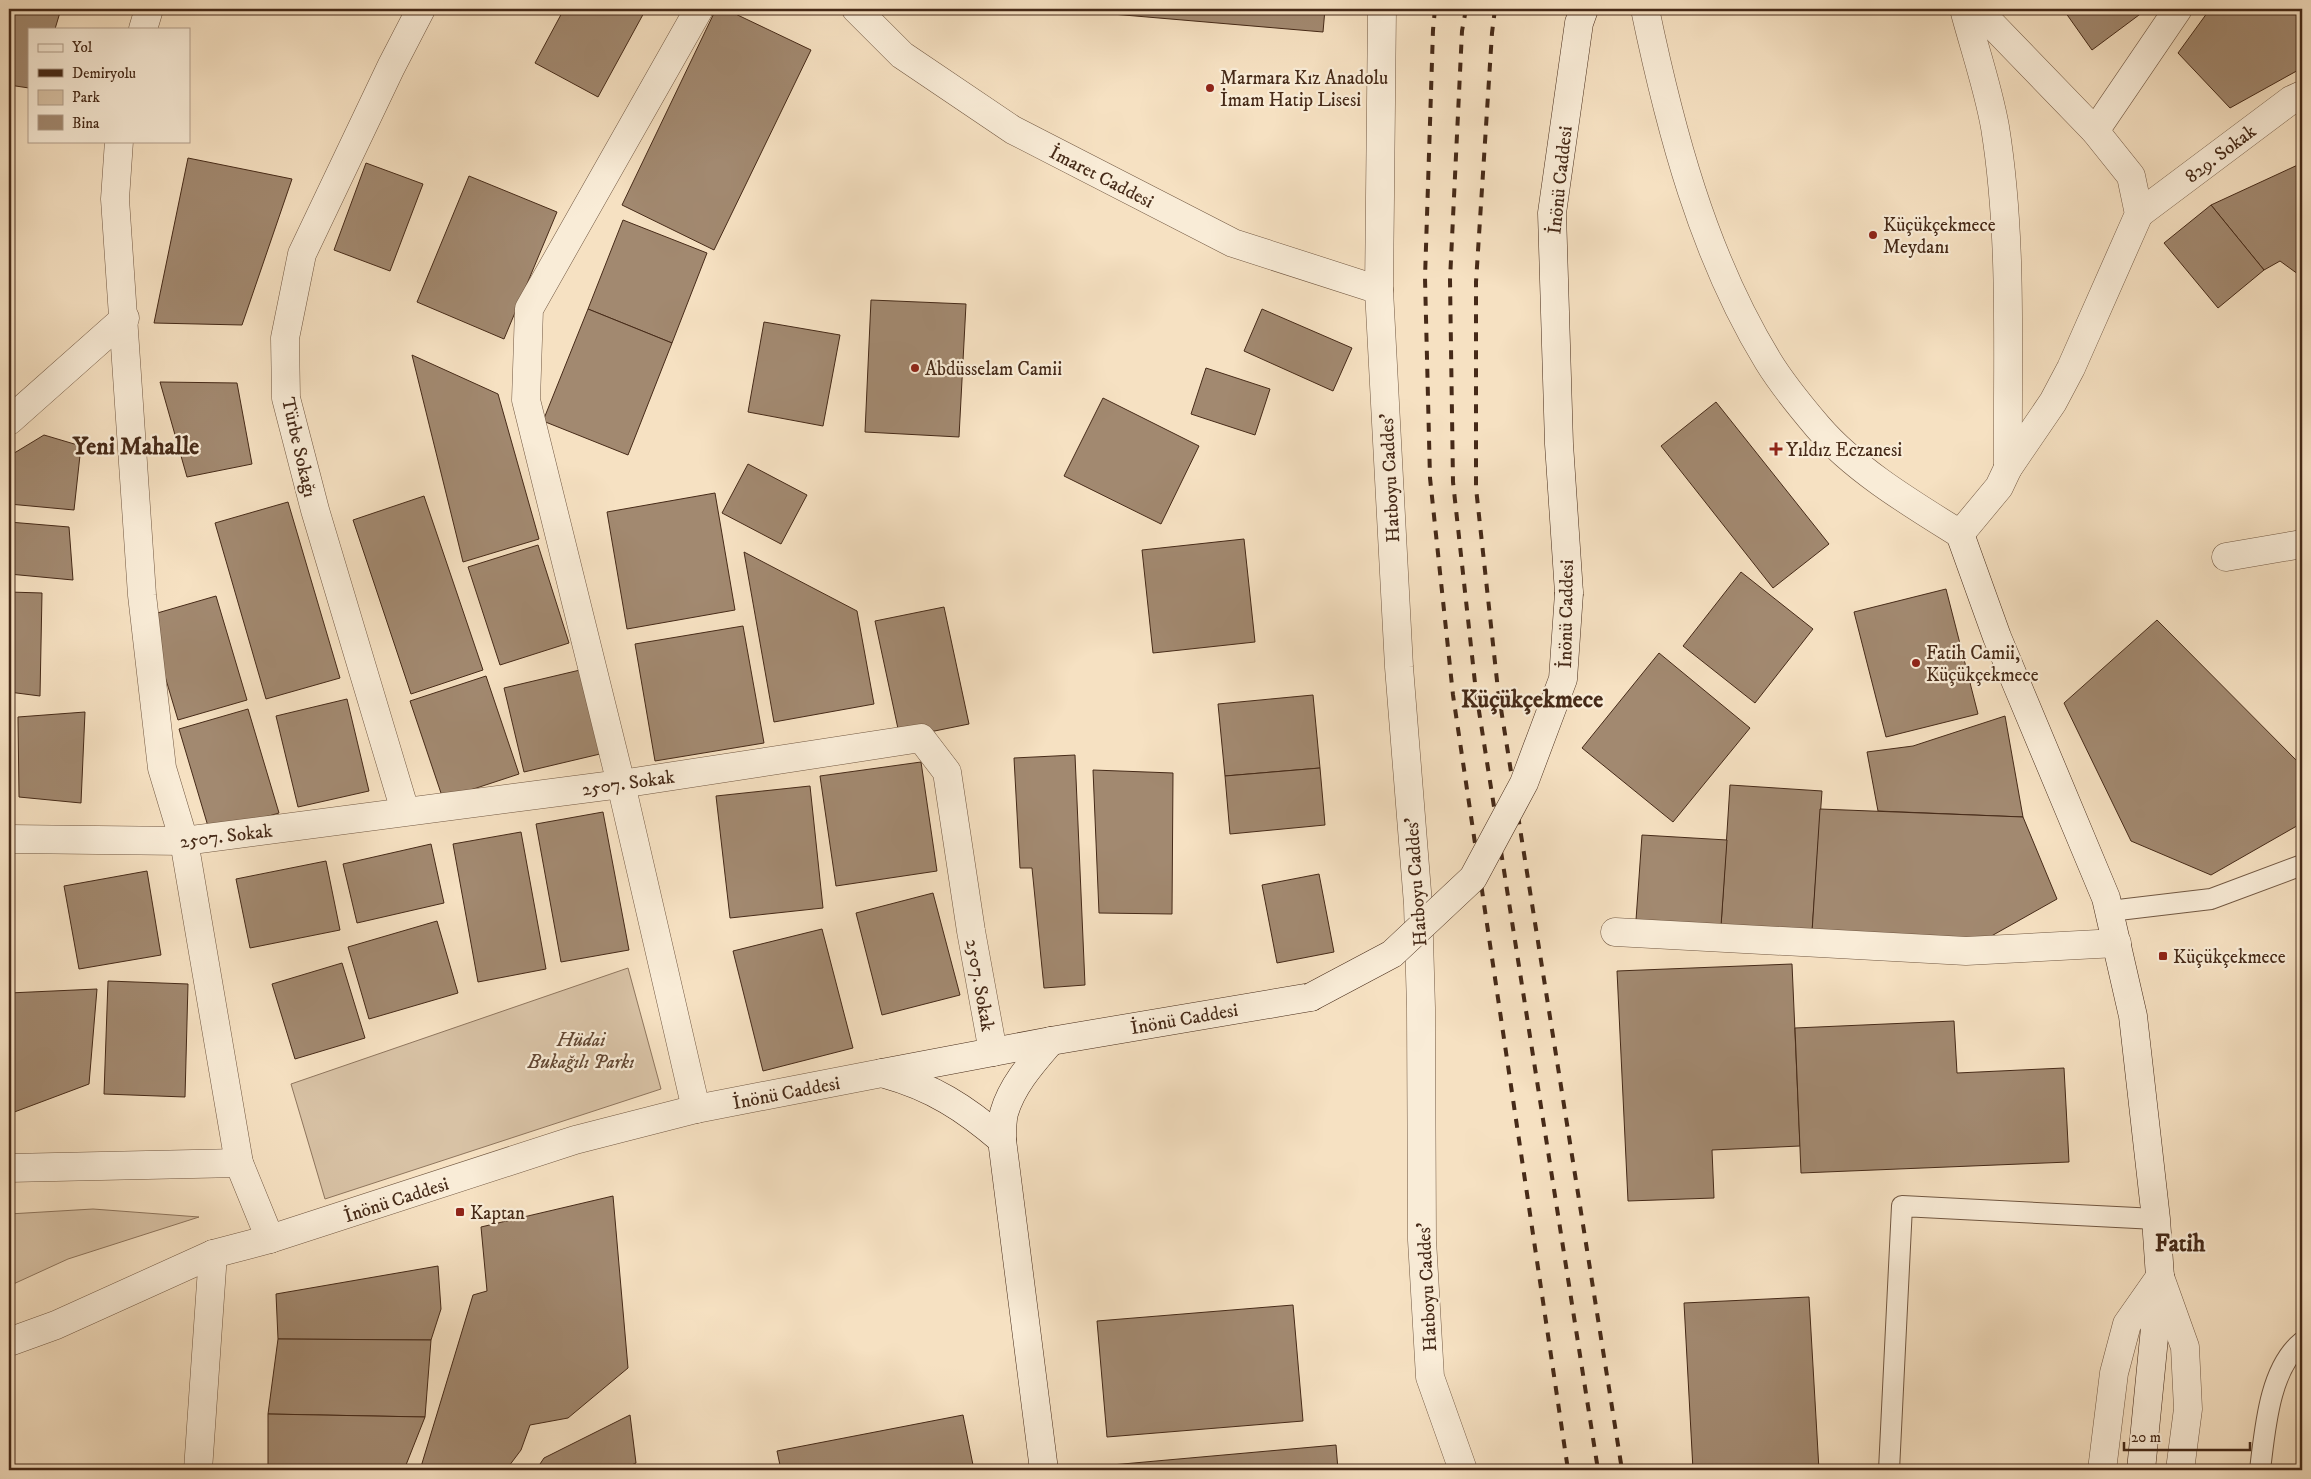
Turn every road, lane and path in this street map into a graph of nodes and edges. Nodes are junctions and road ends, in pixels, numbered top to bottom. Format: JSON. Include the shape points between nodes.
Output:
{"nodes":[{"id":1,"x":149,"y":9,"type":"edge"},
{"id":2,"x":421,"y":9,"type":"edge"},
{"id":3,"x":699,"y":9,"type":"edge"},
{"id":4,"x":856,"y":9,"type":"edge"},
{"id":5,"x":1382,"y":9,"type":"edge"},
{"id":6,"x":1584,"y":9,"type":"edge"},
{"id":7,"x":1645,"y":9,"type":"edge"},
{"id":8,"x":1964,"y":9,"type":"edge"},
{"id":9,"x":1977,"y":9,"type":"edge"},
{"id":10,"x":2178,"y":9,"type":"edge"},
{"id":11,"x":143,"y":28,"type":"edge"},
{"id":12,"x":2302,"y":95,"type":"edge"},
{"id":13,"x":2094,"y":131,"type":"junction"},
{"id":14,"x":119,"y":142,"type":"edge"},
{"id":15,"x":2139,"y":214,"type":"junction"},
{"id":16,"x":1379,"y":290,"type":"junction"},
{"id":17,"x":125,"y":318,"type":"junction"},
{"id":18,"x":9,"y":421,"type":"edge"},
{"id":19,"x":2008,"y":468,"type":"junction"},
{"id":20,"x":1960,"y":534,"type":"junction"},
{"id":21,"x":2302,"y":544,"type":"edge"},
{"id":22,"x":2226,"y":557,"type":"dead end"},
{"id":23,"x":621,"y":784,"type":"junction"},
{"id":24,"x":405,"y":811,"type":"junction"},
{"id":25,"x":9,"y":839,"type":"edge"},
{"id":26,"x":184,"y":841,"type":"junction"},
{"id":27,"x":2302,"y":865,"type":"edge"},
{"id":28,"x":2110,"y":911,"type":"junction"},
{"id":29,"x":1615,"y":932,"type":"dead end"},
{"id":30,"x":2117,"y":943,"type":"junction"},
{"id":31,"x":1051,"y":1041,"type":"junction"},
{"id":32,"x":993,"y":1052,"type":"junction"},
{"id":33,"x":882,"y":1073,"type":"junction"},
{"id":34,"x":696,"y":1109,"type":"junction"},
{"id":35,"x":1002,"y":1140,"type":"junction"},
{"id":36,"x":239,"y":1164,"type":"junction"},
{"id":37,"x":9,"y":1168,"type":"edge"},
{"id":38,"x":2156,"y":1219,"type":"junction"},
{"id":39,"x":270,"y":1240,"type":"junction"},
{"id":40,"x":213,"y":1254,"type":"junction"},
{"id":41,"x":2160,"y":1277,"type":"junction"},
{"id":42,"x":9,"y":1342,"type":"edge"},
{"id":43,"x":2302,"y":1342,"type":"edge"},
{"id":44,"x":198,"y":1470,"type":"edge"},
{"id":45,"x":1044,"y":1470,"type":"edge"},
{"id":46,"x":1463,"y":1470,"type":"edge"},
{"id":47,"x":1889,"y":1470,"type":"edge"},
{"id":48,"x":2102,"y":1470,"type":"edge"},
{"id":49,"x":2141,"y":1470,"type":"edge"},
{"id":50,"x":2180,"y":1470,"type":"edge"},
{"id":51,"x":2260,"y":1470,"type":"edge"}],
"edges":[{"from":1,"to":11,"type":"street"},
{"from":2,"to":24,"type":"street","name":"Türbe Sokağı","via":[[302,254],[285,338],[286,398],[315,510]]},
{"from":3,"to":23,"type":"street","via":[[529,309],[526,400]]},
{"from":4,"to":16,"type":"street","name":"İmaret Caddesi","via":[[902,55],[1013,130],[1234,243]]},
{"from":5,"to":16,"type":"street","name":"Hatboyu Caddes'"},
{"from":6,"to":31,"type":"street","name":"İnönü Caddesi","bridge":true,"via":[[1579,23],[1552,213],[1559,444],[1569,593],[1563,678],[1524,783],[1473,878],[1392,954],[1311,997]]},
{"from":7,"to":20,"type":"street","via":[[1667,108],[1692,190],[1741,312],[1768,362],[1819,428],[1853,460]]},
{"from":8,"to":19,"type":"street","via":[[1994,125],[2004,211],[2009,326]]},
{"from":9,"to":13,"type":"street"},
{"from":10,"to":13,"type":"street"},
{"from":12,"to":15,"type":"street","name":"829. Sokak"},
{"from":13,"to":15,"type":"street","via":[[2131,176]]},
{"from":14,"to":17,"type":"street","via":[[115,199]]},
{"from":15,"to":19,"type":"street","via":[[2071,368],[2053,402]]},
{"from":16,"to":46,"type":"street","name":"Hatboyu Caddes'","via":[[1399,667],[1418,904],[1422,1240],[1430,1377]]},
{"from":17,"to":18,"type":"street"},
{"from":17,"to":26,"type":"street","via":[[143,604],[162,768]]},
{"from":19,"to":20,"type":"street","via":[[1994,492]]},
{"from":20,"to":28,"type":"street","via":[[1997,637]]},
{"from":21,"to":22,"type":"street"},
{"from":23,"to":24,"type":"street","name":"2507. Sokak"},
{"from":23,"to":32,"type":"street","name":"2507. Sokak","via":[[921,738],[947,772]]},
{"from":23,"to":34,"type":"street"},
{"from":24,"to":26,"type":"street","name":"2507. Sokak"},
{"from":25,"to":26,"type":"street","name":"2507. Sokak"},
{"from":26,"to":36,"type":"street"},
{"from":27,"to":28,"type":"lane","via":[[2211,899]]},
{"from":28,"to":30,"type":"street"},
{"from":29,"to":30,"type":"street","via":[[1966,951]]},
{"from":30,"to":38,"type":"street","via":[[2133,1016]]},
{"from":31,"to":32,"type":"street","name":"İnönü Caddesi"},
{"from":31,"to":35,"type":"street","via":[[1012,1092],[1004,1114]]},
{"from":32,"to":33,"type":"street","name":"İnönü Caddesi"},
{"from":33,"to":34,"type":"street","name":"İnönü Caddesi"},
{"from":33,"to":35,"type":"street","via":[[913,1082],[945,1097],[974,1115]]},
{"from":34,"to":39,"type":"street","name":"İnönü Caddesi","via":[[575,1140]]},
{"from":35,"to":45,"type":"street"},
{"from":36,"to":37,"type":"street"},
{"from":36,"to":39,"type":"street"},
{"from":38,"to":41,"type":"street"},
{"from":38,"to":47,"type":"lane","via":[[1902,1206]]},
{"from":39,"to":40,"type":"street","name":"İnönü Caddesi"},
{"from":40,"to":42,"type":"street","name":"İnönü Caddesi","via":[[56,1325]]},
{"from":40,"to":44,"type":"street"},
{"from":41,"to":48,"type":"street","via":[[2127,1324],[2114,1373]]},
{"from":41,"to":49,"type":"street"},
{"from":41,"to":50,"type":"street","via":[[2185,1347],[2188,1409]]},
{"from":43,"to":51,"type":"lane","via":[[2291,1351],[2283,1365],[2270,1406]]}]}
